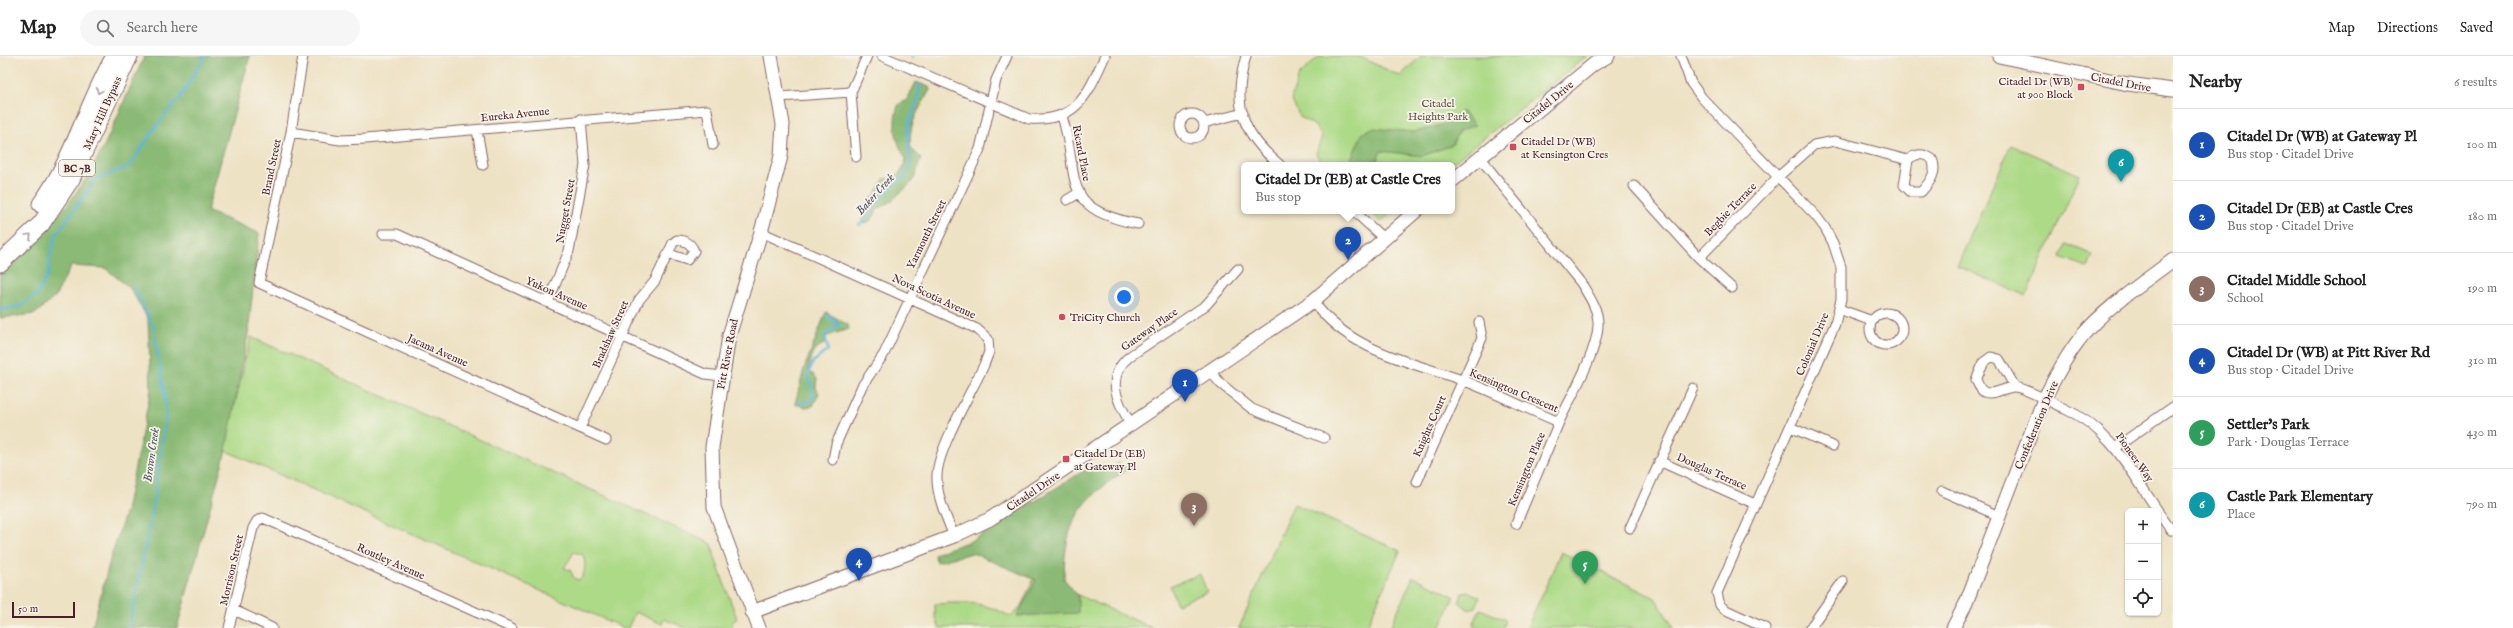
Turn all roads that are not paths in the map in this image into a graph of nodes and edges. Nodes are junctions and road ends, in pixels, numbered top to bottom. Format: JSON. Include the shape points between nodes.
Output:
{"nodes":[{"id":1,"x":115,"y":56,"type":"edge"},
{"id":2,"x":129,"y":56,"type":"edge"},
{"id":3,"x":303,"y":56,"type":"edge"},
{"id":4,"x":771,"y":56,"type":"edge"},
{"id":5,"x":866,"y":56,"type":"edge"},
{"id":6,"x":882,"y":56,"type":"edge"},
{"id":7,"x":1007,"y":56,"type":"edge"},
{"id":8,"x":1105,"y":56,"type":"edge"},
{"id":9,"x":1246,"y":56,"type":"edge"},
{"id":10,"x":1608,"y":56,"type":"edge"},
{"id":11,"x":1681,"y":56,"type":"edge"},
{"id":12,"x":1998,"y":56,"type":"edge"},
{"id":13,"x":2173,"y":90,"type":"edge"},
{"id":14,"x":850,"y":92,"type":"junction"},
{"id":15,"x":779,"y":98,"type":"junction"},
{"id":16,"x":992,"y":103,"type":"junction"},
{"id":17,"x":1243,"y":113,"type":"junction"},
{"id":18,"x":1062,"y":116,"type":"junction"},
{"id":19,"x":581,"y":119,"type":"junction"},
{"id":20,"x":1204,"y":124,"type":"dead end"},
{"id":21,"x":477,"y":130,"type":"junction"},
{"id":22,"x":291,"y":132,"type":"junction"},
{"id":23,"x":713,"y":145,"type":"dead end"},
{"id":24,"x":856,"y":156,"type":"dead end"},
{"id":25,"x":1480,"y":158,"type":"junction"},
{"id":26,"x":1908,"y":160,"type":"dead end"},
{"id":27,"x":1276,"y":162,"type":"edge"},
{"id":28,"x":483,"y":165,"type":"dead end"},
{"id":29,"x":1778,"y":177,"type":"junction"},
{"id":30,"x":1455,"y":179,"type":"edge"},
{"id":31,"x":1634,"y":186,"type":"dead end"},
{"id":32,"x":1078,"y":193,"type":"junction"},
{"id":33,"x":1067,"y":200,"type":"dead end"},
{"id":34,"x":1357,"y":214,"type":"edge"},
{"id":35,"x":1412,"y":214,"type":"edge"},
{"id":36,"x":1138,"y":224,"type":"dead end"},
{"id":37,"x":762,"y":232,"type":"junction"},
{"id":38,"x":383,"y":234,"type":"dead end"},
{"id":39,"x":1383,"y":238,"type":"junction"},
{"id":40,"x":0,"y":247,"type":"edge"},
{"id":41,"x":669,"y":254,"type":"dead end"},
{"id":42,"x":1699,"y":258,"type":"junction"},
{"id":43,"x":2173,"y":260,"type":"edge"},
{"id":44,"x":0,"y":263,"type":"edge"},
{"id":45,"x":1238,"y":270,"type":"dead end"},
{"id":46,"x":259,"y":283,"type":"joint"},
{"id":47,"x":1732,"y":288,"type":"dead end"},
{"id":48,"x":908,"y":297,"type":"junction"},
{"id":49,"x":1313,"y":301,"type":"junction"},
{"id":50,"x":548,"y":302,"type":"junction"},
{"id":51,"x":1840,"y":309,"type":"junction"},
{"id":52,"x":1872,"y":321,"type":"dead end"},
{"id":53,"x":1479,"y":322,"type":"dead end"},
{"id":54,"x":622,"y":336,"type":"junction"},
{"id":55,"x":1210,"y":371,"type":"junction"},
{"id":56,"x":722,"y":376,"type":"junction"},
{"id":57,"x":1463,"y":381,"type":"junction"},
{"id":58,"x":2015,"y":387,"type":"junction"},
{"id":59,"x":1693,"y":388,"type":"dead end"},
{"id":60,"x":2044,"y":399,"type":"junction"},
{"id":61,"x":2173,"y":407,"type":"edge"},
{"id":62,"x":1559,"y":422,"type":"junction"},
{"id":63,"x":1132,"y":424,"type":"junction"},
{"id":64,"x":1790,"y":427,"type":"junction"},
{"id":65,"x":580,"y":428,"type":"junction"},
{"id":66,"x":1324,"y":438,"type":"dead end"},
{"id":67,"x":606,"y":440,"type":"dead end"},
{"id":68,"x":1833,"y":446,"type":"dead end"},
{"id":69,"x":2115,"y":448,"type":"junction"},
{"id":70,"x":833,"y":460,"type":"dead end"},
{"id":71,"x":1659,"y":461,"type":"junction"},
{"id":72,"x":1417,"y":482,"type":"dead end"},
{"id":73,"x":1942,"y":491,"type":"dead end"},
{"id":74,"x":1754,"y":504,"type":"junction"},
{"id":75,"x":2156,"y":508,"type":"edge"},
{"id":76,"x":2161,"y":515,"type":"edge"},
{"id":77,"x":1999,"y":516,"type":"junction"},
{"id":78,"x":259,"y":519,"type":"joint"},
{"id":79,"x":1516,"y":524,"type":"dead end"},
{"id":80,"x":1630,"y":528,"type":"dead end"},
{"id":81,"x":2173,"y":529,"type":"edge"},
{"id":82,"x":954,"y":536,"type":"junction"},
{"id":83,"x":1842,"y":581,"type":"dead end"},
{"id":84,"x":234,"y":610,"type":"junction"},
{"id":85,"x":752,"y":612,"type":"junction"},
{"id":86,"x":230,"y":628,"type":"edge"},
{"id":87,"x":272,"y":628,"type":"edge"},
{"id":88,"x":512,"y":628,"type":"edge"},
{"id":89,"x":759,"y":628,"type":"edge"},
{"id":90,"x":1765,"y":628,"type":"edge"},
{"id":91,"x":1810,"y":628,"type":"edge"},
{"id":92,"x":1953,"y":628,"type":"edge"}],
"edges":[{"from":1,"to":40,"type":"highway","name":"Mary Hill Bypass","number":"BC 7B","one_way":true,"via":[[62,172],[33,215]]},
{"from":44,"to":2,"type":"highway","name":"Mary Hill Bypass","number":"BC 7B","one_way":true,"via":[[41,224],[71,179]]},
{"from":3,"to":22,"type":"street","name":"Brand Street"},
{"from":4,"to":15,"type":"street","name":"Pitt River Road"},
{"from":5,"to":14,"type":"street"},
{"from":6,"to":16,"type":"street"},
{"from":7,"to":16,"type":"street","name":"Yarmouth Street","via":[[996,80]]},
{"from":8,"to":18,"type":"street","via":[[1082,101]]},
{"from":9,"to":17,"type":"street","via":[[1240,76],[1238,99]]},
{"from":10,"to":25,"type":"street","name":"Citadel Drive","via":[[1594,64]]},
{"from":11,"to":29,"type":"street","name":"Colonial Drive","via":[[1691,83],[1702,98]]},
{"from":12,"to":13,"type":"street","name":"Citadel Drive","via":[[2128,84]]},
{"from":14,"to":15,"type":"street"},
{"from":14,"to":24,"type":"street"},
{"from":15,"to":37,"type":"street","name":"Pitt River Road","via":[[783,141]]},
{"from":16,"to":18,"type":"street","via":[[1029,119],[1049,120]]},
{"from":16,"to":48,"type":"street","name":"Yarmouth Street","via":[[980,149]]},
{"from":17,"to":20,"type":"street"},
{"from":17,"to":27,"type":"street","via":[[1248,129],[1263,151]]},
{"from":18,"to":32,"type":"street","name":"Ricard Place","via":[[1070,143],[1074,182]]},
{"from":19,"to":21,"type":"street","name":"Eureka Avenue"},
{"from":19,"to":23,"type":"street","name":"Eureka Avenue","via":[[707,110]]},
{"from":19,"to":50,"type":"street","name":"Nugget Street","via":[[585,165],[567,258]]},
{"from":21,"to":22,"type":"street","name":"Eureka Avenue","via":[[340,140]]},
{"from":21,"to":28,"type":"street"},
{"from":22,"to":46,"type":"street","name":"Brand Street"},
{"from":25,"to":30,"type":"street","name":"Citadel Drive"},
{"from":25,"to":62,"type":"street","name":"Kensington Crescent","via":[[1582,283],[1593,302],[1598,324],[1596,342]]},
{"from":26,"to":29,"type":"street","name":"Begbie Terrace","via":[[1835,141],[1814,145]]},
{"from":29,"to":42,"type":"street","name":"Begbie Terrace"},
{"from":29,"to":51,"type":"street","name":"Colonial Drive","via":[[1816,216],[1834,243],[1842,276]]},
{"from":31,"to":42,"type":"street"},
{"from":32,"to":33,"type":"street","name":"Ricard Place"},
{"from":32,"to":36,"type":"street","name":"Ricard Place","via":[[1095,211],[1113,220]]},
{"from":34,"to":39,"type":"street"},
{"from":35,"to":39,"type":"street","name":"Citadel Drive"},
{"from":37,"to":48,"type":"street","name":"Nova Scotia Avenue"},
{"from":37,"to":56,"type":"street","name":"Pitt River Road","via":[[732,323]]},
{"from":38,"to":50,"type":"street","name":"Yukon Avenue","via":[[397,234]]},
{"from":39,"to":49,"type":"street","name":"Citadel Drive"},
{"from":41,"to":54,"type":"street","name":"Bradshaw Street","via":[[653,284],[640,297]]},
{"from":42,"to":47,"type":"street"},
{"from":43,"to":60,"type":"street","name":"Confederation Drive","via":[[2089,328],[2066,359]]},
{"from":45,"to":63,"type":"street","name":"Gateway Place","via":[[1206,305],[1122,364],[1116,380],[1115,396]]},
{"from":46,"to":65,"type":"street","name":"Jacana Avenue"},
{"from":48,"to":70,"type":"street","name":"Yarmouth Street","via":[[884,354],[862,386],[836,444]]},
{"from":48,"to":82,"type":"street","name":"Nova Scotia Avenue","via":[[977,329],[988,340],[984,365],[946,444],[938,467],[940,496]]},
{"from":49,"to":55,"type":"street","name":"Citadel Drive"},
{"from":49,"to":57,"type":"street","name":"Kensington Crescent","via":[[1322,314],[1360,344]]},
{"from":50,"to":54,"type":"street","name":"Yukon Avenue"},
{"from":51,"to":52,"type":"street"},
{"from":51,"to":64,"type":"street","name":"Colonial Drive"},
{"from":53,"to":57,"type":"street","name":"Knights Court","via":[[1482,338]]},
{"from":54,"to":56,"type":"street","name":"Yukon Avenue","via":[[705,374]]},
{"from":54,"to":65,"type":"street","name":"Bradshaw Street"},
{"from":55,"to":63,"type":"street","name":"Citadel Drive"},
{"from":55,"to":66,"type":"street","via":[[1221,384],[1252,409]]},
{"from":56,"to":85,"type":"street","name":"Pitt River Road","via":[[713,433],[712,500]]},
{"from":57,"to":62,"type":"street","name":"Kensington Crescent"},
{"from":57,"to":72,"type":"street","name":"Knights Court"},
{"from":58,"to":58,"type":"street","via":[[1999,359],[1991,357],[1984,362],[1976,380],[1985,392]]},
{"from":58,"to":60,"type":"street","name":"Pioneer Way"},
{"from":59,"to":71,"type":"street","name":"Douglas Terrace"},
{"from":60,"to":69,"type":"street","name":"Pioneer Way","via":[[2085,418]]},
{"from":60,"to":77,"type":"street","name":"Confederation Drive"},
{"from":61,"to":69,"type":"street"},
{"from":62,"to":79,"type":"street","name":"Kensington Place"},
{"from":63,"to":82,"type":"street","name":"Citadel Drive","via":[[1003,511]]},
{"from":64,"to":68,"type":"street"},
{"from":64,"to":74,"type":"street","name":"Colonial Drive"},
{"from":65,"to":67,"type":"street","name":"Jacana Avenue"},
{"from":69,"to":75,"type":"street","name":"Pioneer Way"},
{"from":71,"to":74,"type":"street","name":"Douglas Terrace"},
{"from":71,"to":80,"type":"street","name":"Douglas Terrace"},
{"from":73,"to":77,"type":"street"},
{"from":74,"to":90,"type":"street","name":"Colonial Drive","via":[[1719,587],[1718,599],[1724,609]]},
{"from":76,"to":81,"type":"street","name":"Pioneer Way","via":[[2171,530]]},
{"from":77,"to":92,"type":"street","name":"Confederation Drive","via":[[1966,603]]},
{"from":78,"to":84,"type":"street","name":"Morrison Street","via":[[253,528]]},
{"from":78,"to":88,"type":"street","name":"Routley Avenue","via":[[266,518]]},
{"from":82,"to":85,"type":"street","name":"Citadel Drive"},
{"from":83,"to":91,"type":"street"},
{"from":84,"to":86,"type":"street","name":"Morrison Street"},
{"from":84,"to":87,"type":"street"},
{"from":85,"to":89,"type":"street","name":"Pitt River Road"}]}
